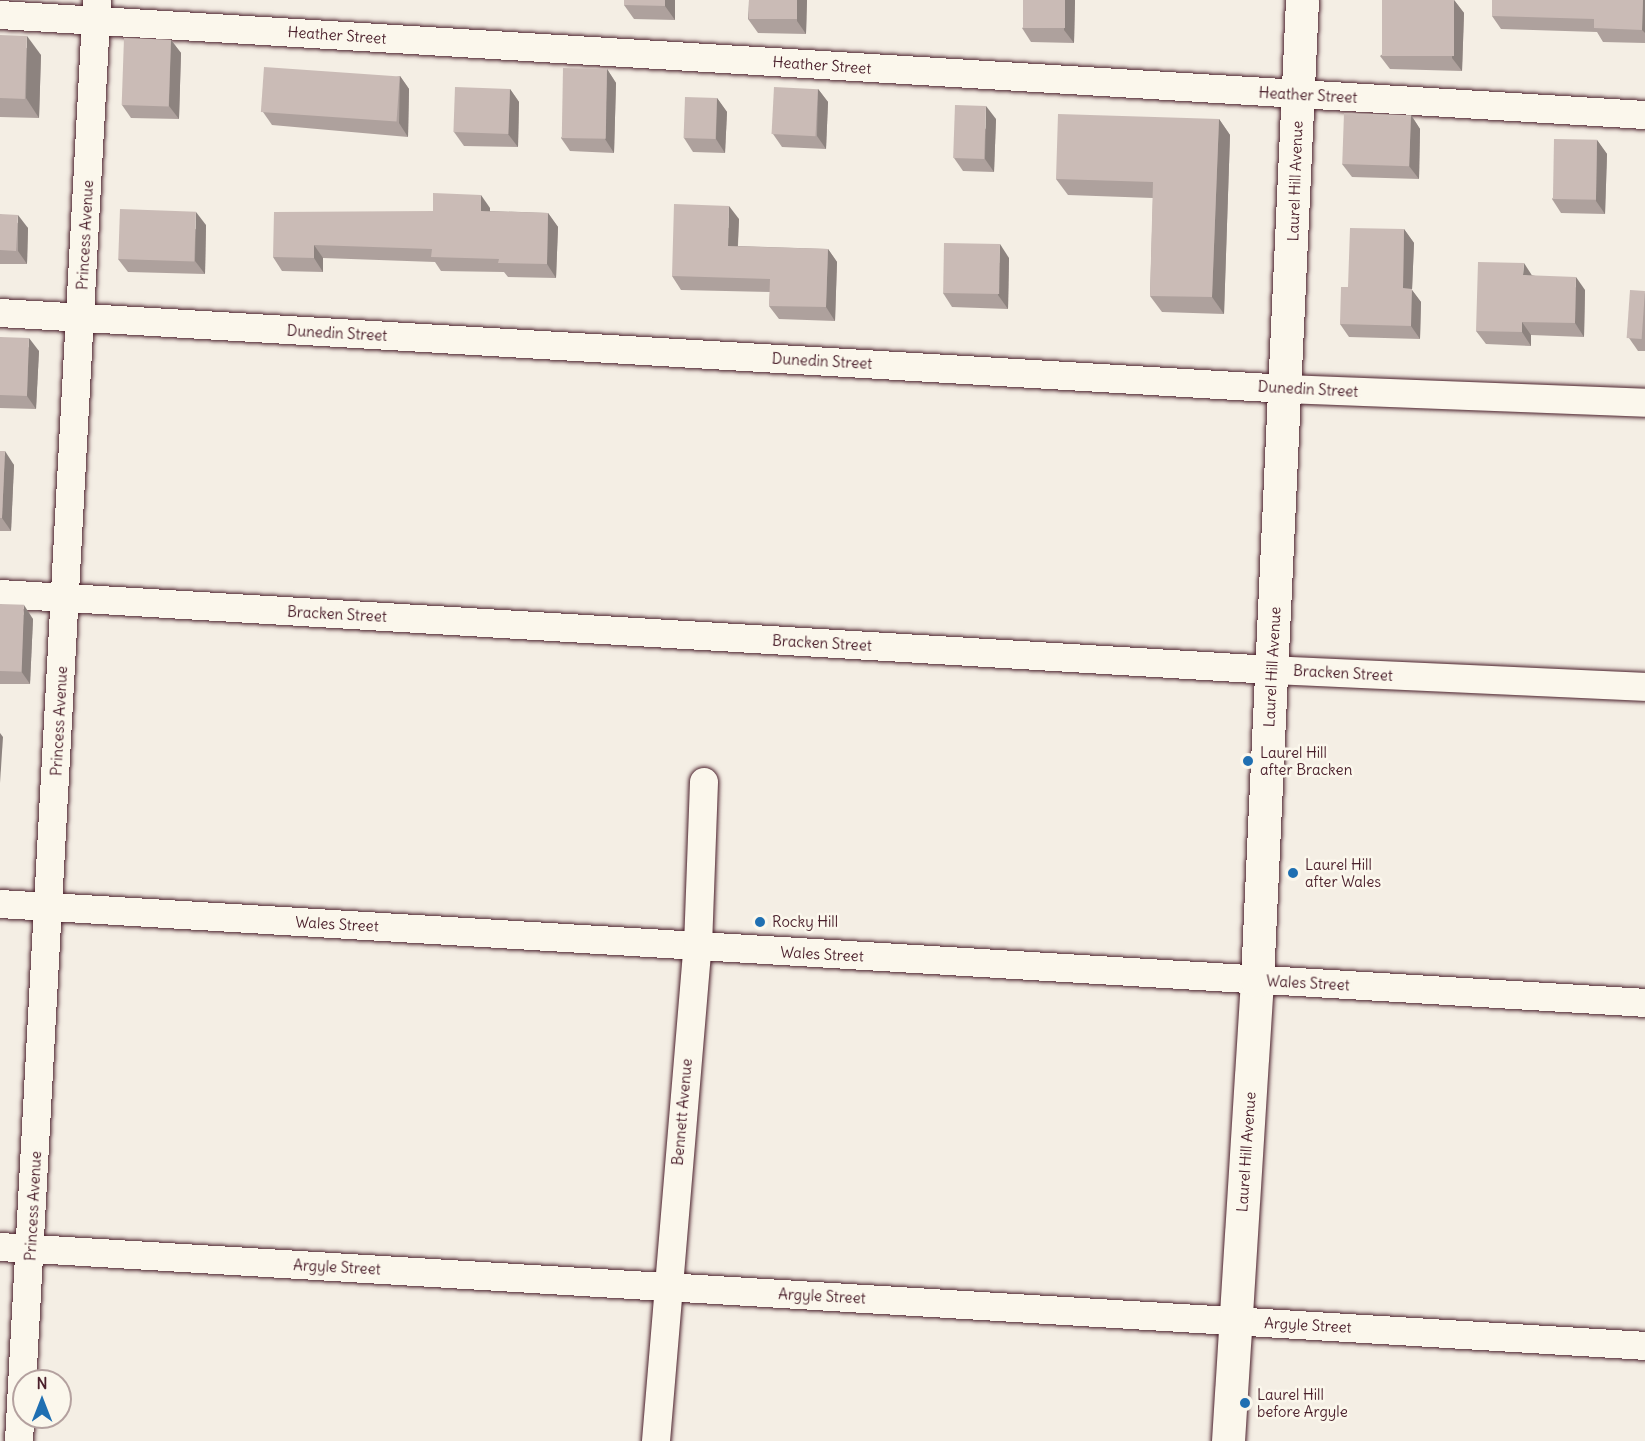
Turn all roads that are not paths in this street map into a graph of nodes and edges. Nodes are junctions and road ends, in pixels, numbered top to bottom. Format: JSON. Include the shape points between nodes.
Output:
{"nodes":[{"id":1,"x":1302,"y":0,"type":"edge"},
{"id":2,"x":96,"y":10,"type":"edge"},
{"id":3,"x":0,"y":15,"type":"edge"},
{"id":4,"x":1298,"y":95,"type":"junction"},
{"id":5,"x":1645,"y":115,"type":"edge"},
{"id":6,"x":0,"y":314,"type":"edge"},
{"id":7,"x":80,"y":318,"type":"junction"},
{"id":8,"x":1286,"y":388,"type":"junction"},
{"id":9,"x":1645,"y":403,"type":"edge"},
{"id":10,"x":0,"y":594,"type":"edge"},
{"id":11,"x":66,"y":598,"type":"junction"},
{"id":12,"x":1271,"y":670,"type":"junction"},
{"id":13,"x":1645,"y":687,"type":"edge"},
{"id":14,"x":704,"y":782,"type":"dead end"},
{"id":15,"x":0,"y":904,"type":"edge"},
{"id":16,"x":48,"y":907,"type":"junction"},
{"id":17,"x":698,"y":946,"type":"junction"},
{"id":18,"x":1257,"y":980,"type":"junction"},
{"id":19,"x":1645,"y":1003,"type":"edge"},
{"id":20,"x":0,"y":1247,"type":"edge"},
{"id":21,"x":31,"y":1248,"type":"junction"},
{"id":22,"x":666,"y":1287,"type":"junction"},
{"id":23,"x":1236,"y":1321,"type":"junction"},
{"id":24,"x":1645,"y":1346,"type":"edge"},
{"id":25,"x":19,"y":1441,"type":"edge"},
{"id":26,"x":656,"y":1441,"type":"edge"},
{"id":27,"x":1228,"y":1441,"type":"edge"}],
"edges":[{"from":1,"to":4,"type":"street","name":"Laurel Hill Avenue"},
{"from":2,"to":3,"type":"street","name":"Heather Street"},
{"from":2,"to":4,"type":"street","name":"Heather Street"},
{"from":2,"to":7,"type":"street","name":"Princess Avenue"},
{"from":4,"to":5,"type":"street","name":"Heather Street"},
{"from":4,"to":8,"type":"street","name":"Laurel Hill Avenue"},
{"from":6,"to":7,"type":"street","name":"Dunedin Street"},
{"from":7,"to":8,"type":"street","name":"Dunedin Street"},
{"from":7,"to":11,"type":"street","name":"Princess Avenue"},
{"from":8,"to":9,"type":"street","name":"Dunedin Street"},
{"from":8,"to":12,"type":"street","name":"Laurel Hill Avenue"},
{"from":10,"to":11,"type":"street","name":"Bracken Street"},
{"from":11,"to":12,"type":"street","name":"Bracken Street"},
{"from":11,"to":16,"type":"street","name":"Princess Avenue"},
{"from":12,"to":13,"type":"street","name":"Bracken Street"},
{"from":12,"to":18,"type":"street","name":"Laurel Hill Avenue"},
{"from":14,"to":17,"type":"street","name":"Bennett Avenue"},
{"from":15,"to":16,"type":"street","name":"Wales Street"},
{"from":16,"to":17,"type":"street","name":"Wales Street"},
{"from":16,"to":21,"type":"street","name":"Princess Avenue"},
{"from":17,"to":18,"type":"street","name":"Wales Street"},
{"from":17,"to":22,"type":"street","name":"Bennett Avenue"},
{"from":18,"to":19,"type":"street","name":"Wales Street"},
{"from":18,"to":23,"type":"street","name":"Laurel Hill Avenue"},
{"from":20,"to":21,"type":"street","name":"Argyle Street"},
{"from":21,"to":22,"type":"street","name":"Argyle Street"},
{"from":21,"to":25,"type":"street","name":"Princess Avenue"},
{"from":22,"to":23,"type":"street","name":"Argyle Street"},
{"from":22,"to":26,"type":"street","name":"Bennett Avenue"},
{"from":23,"to":24,"type":"street","name":"Argyle Street"},
{"from":23,"to":27,"type":"street","name":"Laurel Hill Avenue"}]}
